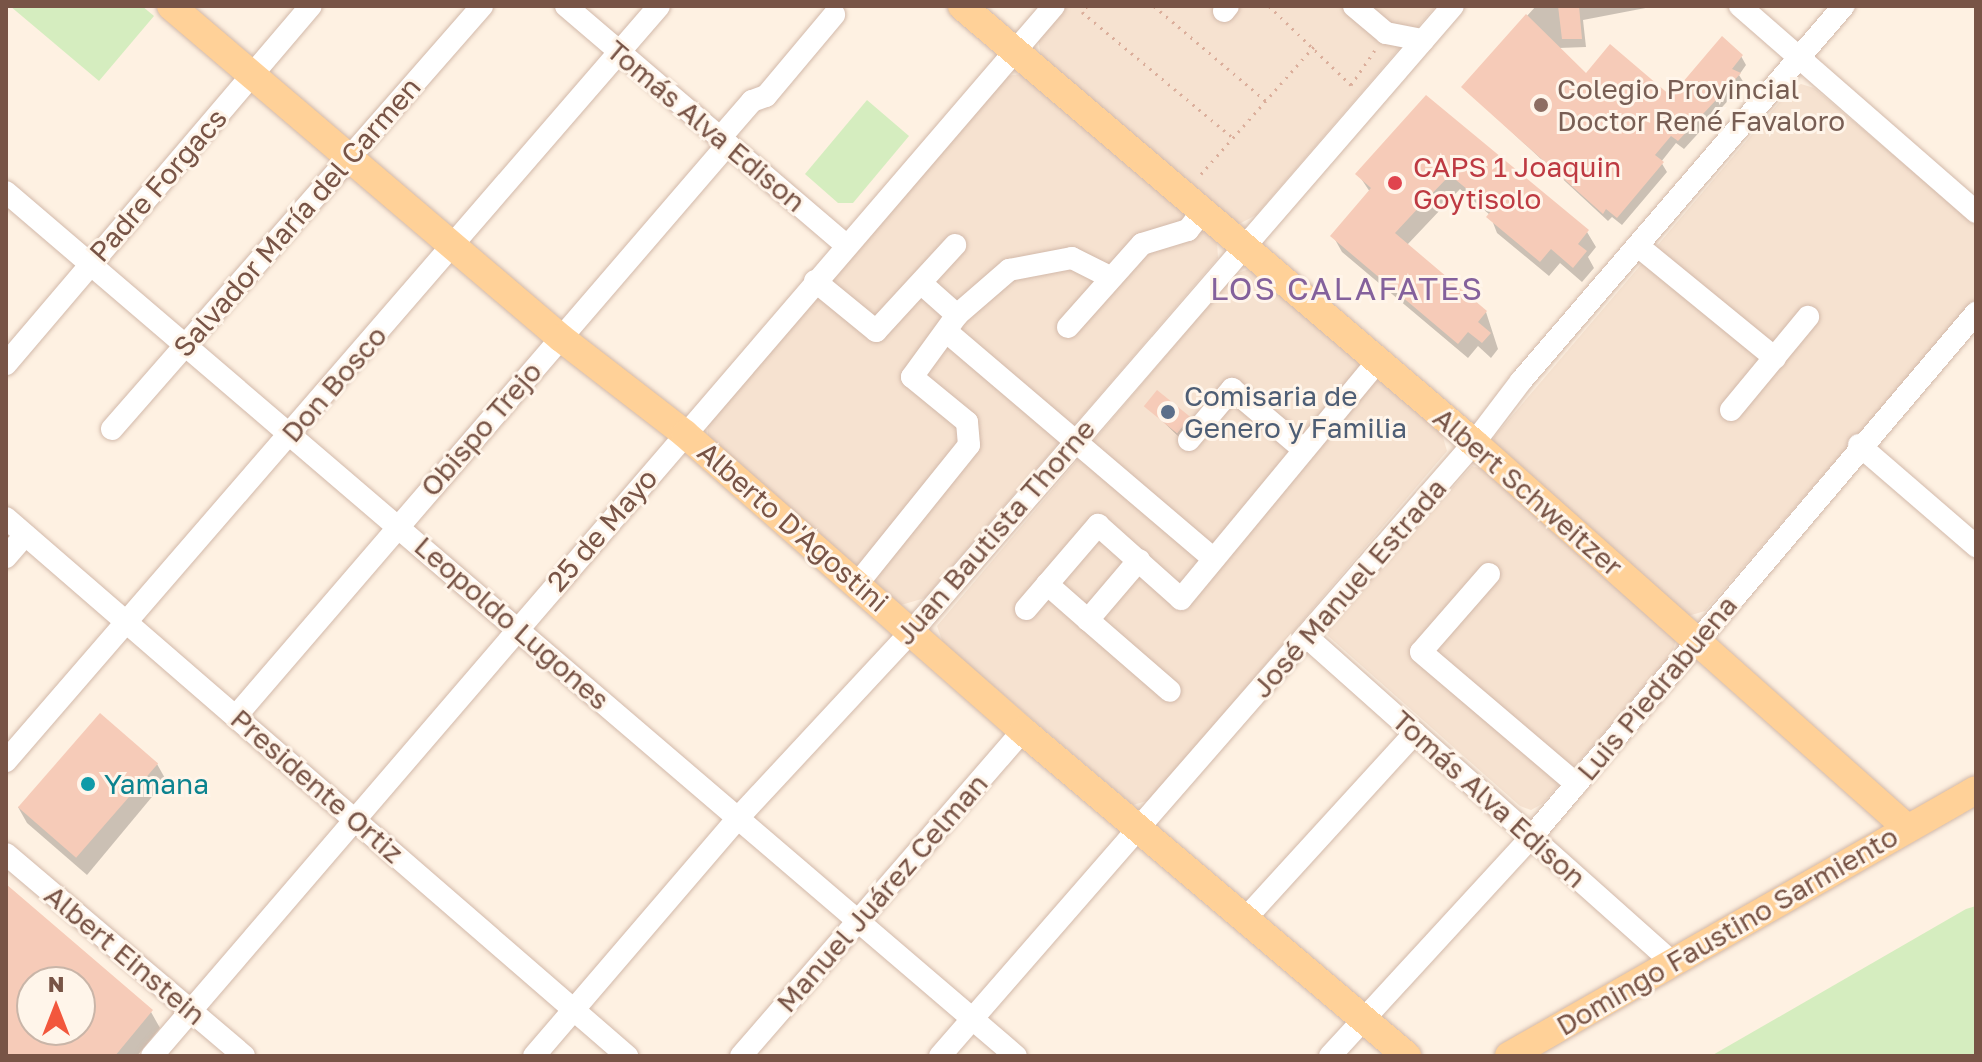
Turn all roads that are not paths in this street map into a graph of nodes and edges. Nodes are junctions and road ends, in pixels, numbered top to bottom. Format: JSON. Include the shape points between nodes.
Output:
{"nodes":[{"id":1,"x":171,"y":6,"type":"edge"},
{"id":2,"x":311,"y":6,"type":"edge"},
{"id":3,"x":482,"y":6,"type":"edge"},
{"id":4,"x":566,"y":6,"type":"edge"},
{"id":5,"x":659,"y":6,"type":"edge"},
{"id":6,"x":962,"y":6,"type":"edge"},
{"id":7,"x":1054,"y":6,"type":"edge"},
{"id":8,"x":1354,"y":6,"type":"edge"},
{"id":9,"x":1453,"y":6,"type":"edge"},
{"id":10,"x":1740,"y":6,"type":"edge"},
{"id":11,"x":1844,"y":6,"type":"edge"},
{"id":12,"x":834,"y":15,"type":"dead end"},
{"id":13,"x":1423,"y":40,"type":"junction"},
{"id":14,"x":1014,"y":49,"type":"junction"},
{"id":15,"x":619,"y":53,"type":"junction"},
{"id":16,"x":1799,"y":57,"type":"junction"},
{"id":17,"x":253,"y":76,"type":"junction"},
{"id":18,"x":724,"y":141,"type":"junction"},
{"id":19,"x":352,"y":158,"type":"junction"},
{"id":20,"x":6,"y":192,"type":"edge"},
{"id":21,"x":1202,"y":212,"type":"junction"},
{"id":22,"x":1976,"y":212,"type":"edge"},
{"id":23,"x":846,"y":245,"type":"junction"},
{"id":24,"x":955,"y":245,"type":"dead end"},
{"id":25,"x":453,"y":246,"type":"junction"},
{"id":26,"x":1638,"y":246,"type":"junction"},
{"id":27,"x":1243,"y":248,"type":"junction"},
{"id":28,"x":90,"y":263,"type":"junction"},
{"id":29,"x":1110,"y":277,"type":"junction"},
{"id":30,"x":815,"y":281,"type":"junction"},
{"id":31,"x":922,"y":284,"type":"junction"},
{"id":32,"x":1976,"y":313,"type":"edge"},
{"id":33,"x":1808,"y":317,"type":"dead end"},
{"id":34,"x":952,"y":323,"type":"junction"},
{"id":35,"x":1068,"y":327,"type":"dead end"},
{"id":36,"x":561,"y":338,"type":"junction"},
{"id":37,"x":187,"y":345,"type":"junction"},
{"id":38,"x":1775,"y":358,"type":"junction"},
{"id":39,"x":1378,"y":361,"type":"junction"},
{"id":40,"x":6,"y":364,"type":"edge"},
{"id":41,"x":1731,"y":410,"type":"dead end"},
{"id":42,"x":112,"y":429,"type":"dead end"},
{"id":43,"x":292,"y":433,"type":"junction"},
{"id":44,"x":685,"y":434,"type":"junction"},
{"id":45,"x":1073,"y":440,"type":"junction"},
{"id":46,"x":1189,"y":440,"type":"dead end"},
{"id":47,"x":1474,"y":443,"type":"junction"},
{"id":48,"x":1859,"y":445,"type":"junction"},
{"id":49,"x":1303,"y":449,"type":"junction"},
{"id":50,"x":6,"y":518,"type":"edge"},
{"id":51,"x":398,"y":524,"type":"junction"},
{"id":52,"x":25,"y":535,"type":"junction"},
{"id":53,"x":1976,"y":546,"type":"edge"},
{"id":54,"x":6,"y":557,"type":"edge"},
{"id":55,"x":1214,"y":559,"type":"junction"},
{"id":56,"x":1139,"y":560,"type":"junction"},
{"id":57,"x":1489,"y":574,"type":"dead end"},
{"id":58,"x":858,"y":583,"type":"junction"},
{"id":59,"x":1047,"y":584,"type":"junction"},
{"id":60,"x":1026,"y":609,"type":"dead end"},
{"id":61,"x":1088,"y":620,"type":"junction"},
{"id":62,"x":128,"y":623,"type":"junction"},
{"id":63,"x":517,"y":629,"type":"junction"},
{"id":64,"x":913,"y":630,"type":"junction"},
{"id":65,"x":1307,"y":637,"type":"junction"},
{"id":66,"x":1697,"y":640,"type":"junction"},
{"id":67,"x":1170,"y":691,"type":"dead end"},
{"id":68,"x":236,"y":716,"type":"junction"},
{"id":69,"x":1023,"y":731,"type":"junction"},
{"id":70,"x":1415,"y":733,"type":"junction"},
{"id":71,"x":6,"y":761,"type":"edge"},
{"id":72,"x":1976,"y":777,"type":"edge"},
{"id":73,"x":1576,"y":784,"type":"junction"},
{"id":74,"x":1976,"y":790,"type":"edge"},
{"id":75,"x":1945,"y":807,"type":"junction"},
{"id":76,"x":355,"y":818,"type":"junction"},
{"id":77,"x":738,"y":818,"type":"junction"},
{"id":78,"x":1142,"y":828,"type":"junction"},
{"id":79,"x":1907,"y":828,"type":"junction"},
{"id":80,"x":1533,"y":835,"type":"junction"},
{"id":81,"x":6,"y":854,"type":"edge"},
{"id":82,"x":1245,"y":919,"type":"junction"},
{"id":83,"x":859,"y":921,"type":"junction"},
{"id":84,"x":1672,"y":962,"type":"junction"},
{"id":85,"x":573,"y":1010,"type":"junction"},
{"id":86,"x":191,"y":1011,"type":"junction"},
{"id":87,"x":1363,"y":1018,"type":"junction"},
{"id":88,"x":973,"y":1019,"type":"junction"},
{"id":89,"x":1544,"y":1048,"type":"edge"},
{"id":90,"x":152,"y":1056,"type":"edge"},
{"id":91,"x":244,"y":1056,"type":"edge"},
{"id":92,"x":534,"y":1056,"type":"edge"},
{"id":93,"x":627,"y":1056,"type":"edge"},
{"id":94,"x":741,"y":1056,"type":"edge"},
{"id":95,"x":940,"y":1056,"type":"edge"},
{"id":96,"x":1016,"y":1056,"type":"edge"},
{"id":97,"x":1330,"y":1056,"type":"edge"},
{"id":98,"x":1407,"y":1056,"type":"edge"},
{"id":99,"x":1509,"y":1056,"type":"edge"}],
"edges":[{"from":1,"to":17,"type":"main road","name":"Alberto D'Agostini"},
{"from":2,"to":17,"type":"street","name":"Padre Forgacs"},
{"from":3,"to":19,"type":"street","name":"Salvador María del Carmen"},
{"from":4,"to":15,"type":"street","name":"Tomás Alva Edison"},
{"from":5,"to":15,"type":"street","name":"Don Bosco"},
{"from":6,"to":14,"type":"main road","name":"Albert Schweitzer"},
{"from":7,"to":14,"type":"street","name":"25 de Mayo"},
{"from":8,"to":13,"type":"street","via":[[1386,33]]},
{"from":9,"to":13,"type":"street","name":"Juan Bautista Thorne"},
{"from":10,"to":16,"type":"street"},
{"from":11,"to":16,"type":"street","name":"José Manuel Estrada"},
{"from":12,"to":18,"type":"street","name":"Obispo Trejo","via":[[766,96],[752,101]]},
{"from":13,"to":27,"type":"street","name":"Juan Bautista Thorne"},
{"from":14,"to":21,"type":"main road","name":"Albert Schweitzer"},
{"from":14,"to":23,"type":"street","name":"25 de Mayo"},
{"from":15,"to":18,"type":"street","name":"Tomás Alva Edison"},
{"from":15,"to":25,"type":"street","name":"Don Bosco"},
{"from":16,"to":22,"type":"street"},
{"from":16,"to":26,"type":"street","name":"José Manuel Estrada"},
{"from":17,"to":19,"type":"main road","name":"Alberto D'Agostini"},
{"from":17,"to":28,"type":"street","name":"Padre Forgacs"},
{"from":18,"to":23,"type":"street","name":"Tomás Alva Edison"},
{"from":18,"to":36,"type":"street","name":"Obispo Trejo"},
{"from":19,"to":25,"type":"main road","name":"Alberto D'Agostini"},
{"from":19,"to":37,"type":"street","name":"Salvador María del Carmen"},
{"from":20,"to":28,"type":"street","name":"Leopoldo Lugones"},
{"from":21,"to":27,"type":"main road","name":"Albert Schweitzer"},
{"from":21,"to":29,"type":"street","via":[[1188,230],[1142,244]]},
{"from":23,"to":30,"type":"street","name":"25 de Mayo"},
{"from":24,"to":31,"type":"street"},
{"from":25,"to":36,"type":"main road","name":"Alberto D'Agostini"},
{"from":25,"to":43,"type":"street","name":"Don Bosco"},
{"from":26,"to":38,"type":"street"},
{"from":26,"to":47,"type":"street","name":"José Manuel Estrada"},
{"from":27,"to":39,"type":"main road","name":"Albert Schweitzer"},
{"from":27,"to":45,"type":"street","name":"Juan Bautista Thorne"},
{"from":28,"to":37,"type":"street","name":"Leopoldo Lugones"},
{"from":28,"to":40,"type":"street","name":"Padre Forgacs"},
{"from":29,"to":34,"type":"street","via":[[1072,258],[1009,270]]},
{"from":29,"to":35,"type":"street"},
{"from":30,"to":31,"type":"street","via":[[876,331]]},
{"from":30,"to":44,"type":"street","name":"25 de Mayo"},
{"from":31,"to":34,"type":"street"},
{"from":32,"to":48,"type":"street","name":"Luis Piedrabuena"},
{"from":33,"to":38,"type":"street"},
{"from":34,"to":45,"type":"street"},
{"from":34,"to":58,"type":"street","via":[[912,377],[967,422],[969,445]]},
{"from":36,"to":44,"type":"main road","name":"Alberto D'Agostini"},
{"from":36,"to":51,"type":"street","name":"Obispo Trejo"},
{"from":37,"to":42,"type":"street","name":"Salvador María del Carmen"},
{"from":37,"to":43,"type":"street","name":"Leopoldo Lugones"},
{"from":38,"to":41,"type":"street"},
{"from":39,"to":47,"type":"main road","name":"Albert Schweitzer"},
{"from":39,"to":49,"type":"street"},
{"from":43,"to":51,"type":"street","name":"Leopoldo Lugones"},
{"from":43,"to":62,"type":"street","name":"Don Bosco"},
{"from":44,"to":58,"type":"main road","name":"Alberto D'Agostini"},
{"from":44,"to":63,"type":"street","name":"25 de Mayo"},
{"from":45,"to":55,"type":"street"},
{"from":45,"to":64,"type":"street","name":"Juan Bautista Thorne"},
{"from":46,"to":49,"type":"street","via":[[1232,389]]},
{"from":47,"to":65,"type":"street","name":"José Manuel Estrada"},
{"from":47,"to":66,"type":"main road","name":"Albert Schweitzer"},
{"from":48,"to":53,"type":"street"},
{"from":48,"to":66,"type":"street","name":"Luis Piedrabuena"},
{"from":49,"to":55,"type":"street"},
{"from":50,"to":52,"type":"street","name":"Presidente Ortiz"},
{"from":51,"to":63,"type":"street","name":"Leopoldo Lugones"},
{"from":51,"to":68,"type":"street","name":"Obispo Trejo"},
{"from":52,"to":54,"type":"street"},
{"from":52,"to":62,"type":"street","name":"Presidente Ortiz"},
{"from":55,"to":56,"type":"street","via":[[1181,599]]},
{"from":56,"to":59,"type":"street","via":[[1098,525]]},
{"from":56,"to":61,"type":"street"},
{"from":57,"to":73,"type":"street","via":[[1421,652]]},
{"from":58,"to":64,"type":"main road","name":"Alberto D'Agostini"},
{"from":59,"to":60,"type":"street"},
{"from":59,"to":61,"type":"street"},
{"from":61,"to":67,"type":"street"},
{"from":62,"to":68,"type":"street","name":"Presidente Ortiz"},
{"from":62,"to":71,"type":"street","name":"Don Bosco"},
{"from":63,"to":76,"type":"street","name":"25 de Mayo"},
{"from":63,"to":77,"type":"street","name":"Leopoldo Lugones"},
{"from":64,"to":69,"type":"main road","name":"Alberto D'Agostini"},
{"from":64,"to":77,"type":"street","name":"Juan Bautista Thorne"},
{"from":65,"to":70,"type":"street","name":"Tomás Alva Edison"},
{"from":65,"to":78,"type":"street","name":"José Manuel Estrada"},
{"from":66,"to":73,"type":"street","name":"Luis Piedrabuena"},
{"from":66,"to":79,"type":"main road","name":"Albert Schweitzer"},
{"from":68,"to":76,"type":"street","name":"Presidente Ortiz"},
{"from":69,"to":78,"type":"main road","name":"Alberto D'Agostini"},
{"from":69,"to":83,"type":"street","name":"Manuel Juárez Celman"},
{"from":70,"to":80,"type":"street","name":"Tomás Alva Edison"},
{"from":70,"to":82,"type":"street"},
{"from":72,"to":75,"type":"main road"},
{"from":73,"to":80,"type":"street","name":"Luis Piedrabuena"},
{"from":74,"to":75,"type":"main road"},
{"from":75,"to":79,"type":"main road","name":"Domingo Faustino Sarmiento"},
{"from":76,"to":85,"type":"street","name":"Presidente Ortiz"},
{"from":76,"to":86,"type":"street","name":"25 de Mayo"},
{"from":77,"to":83,"type":"street","name":"Leopoldo Lugones"},
{"from":77,"to":85,"type":"street","name":"Juan Bautista Thorne"},
{"from":78,"to":82,"type":"main road","name":"Alberto D'Agostini"},
{"from":78,"to":88,"type":"street","name":"José Manuel Estrada"},
{"from":79,"to":84,"type":"main road","name":"Domingo Faustino Sarmiento"},
{"from":80,"to":84,"type":"street","name":"Tomás Alva Edison"},
{"from":80,"to":87,"type":"street","name":"Luis Piedrabuena"},
{"from":81,"to":86,"type":"street","name":"Albert Einstein"},
{"from":82,"to":87,"type":"main road","name":"Alberto D'Agostini"},
{"from":83,"to":88,"type":"street","name":"Leopoldo Lugones"},
{"from":83,"to":94,"type":"street","name":"Manuel Juárez Celman"},
{"from":84,"to":89,"type":"main road","name":"Domingo Faustino Sarmiento"},
{"from":85,"to":92,"type":"street","name":"Juan Bautista Thorne"},
{"from":85,"to":93,"type":"street","name":"Presidente Ortiz"},
{"from":86,"to":90,"type":"street","name":"25 de Mayo"},
{"from":86,"to":91,"type":"street","name":"Albert Einstein"},
{"from":87,"to":97,"type":"street","name":"Luis Piedrabuena"},
{"from":87,"to":98,"type":"main road","name":"Alberto D'Agostini"},
{"from":88,"to":95,"type":"street","name":"José Manuel Estrada"},
{"from":88,"to":96,"type":"street","name":"Leopoldo Lugones"},
{"from":89,"to":99,"type":"main road","name":"Domingo Faustino Sarmiento"}]}
